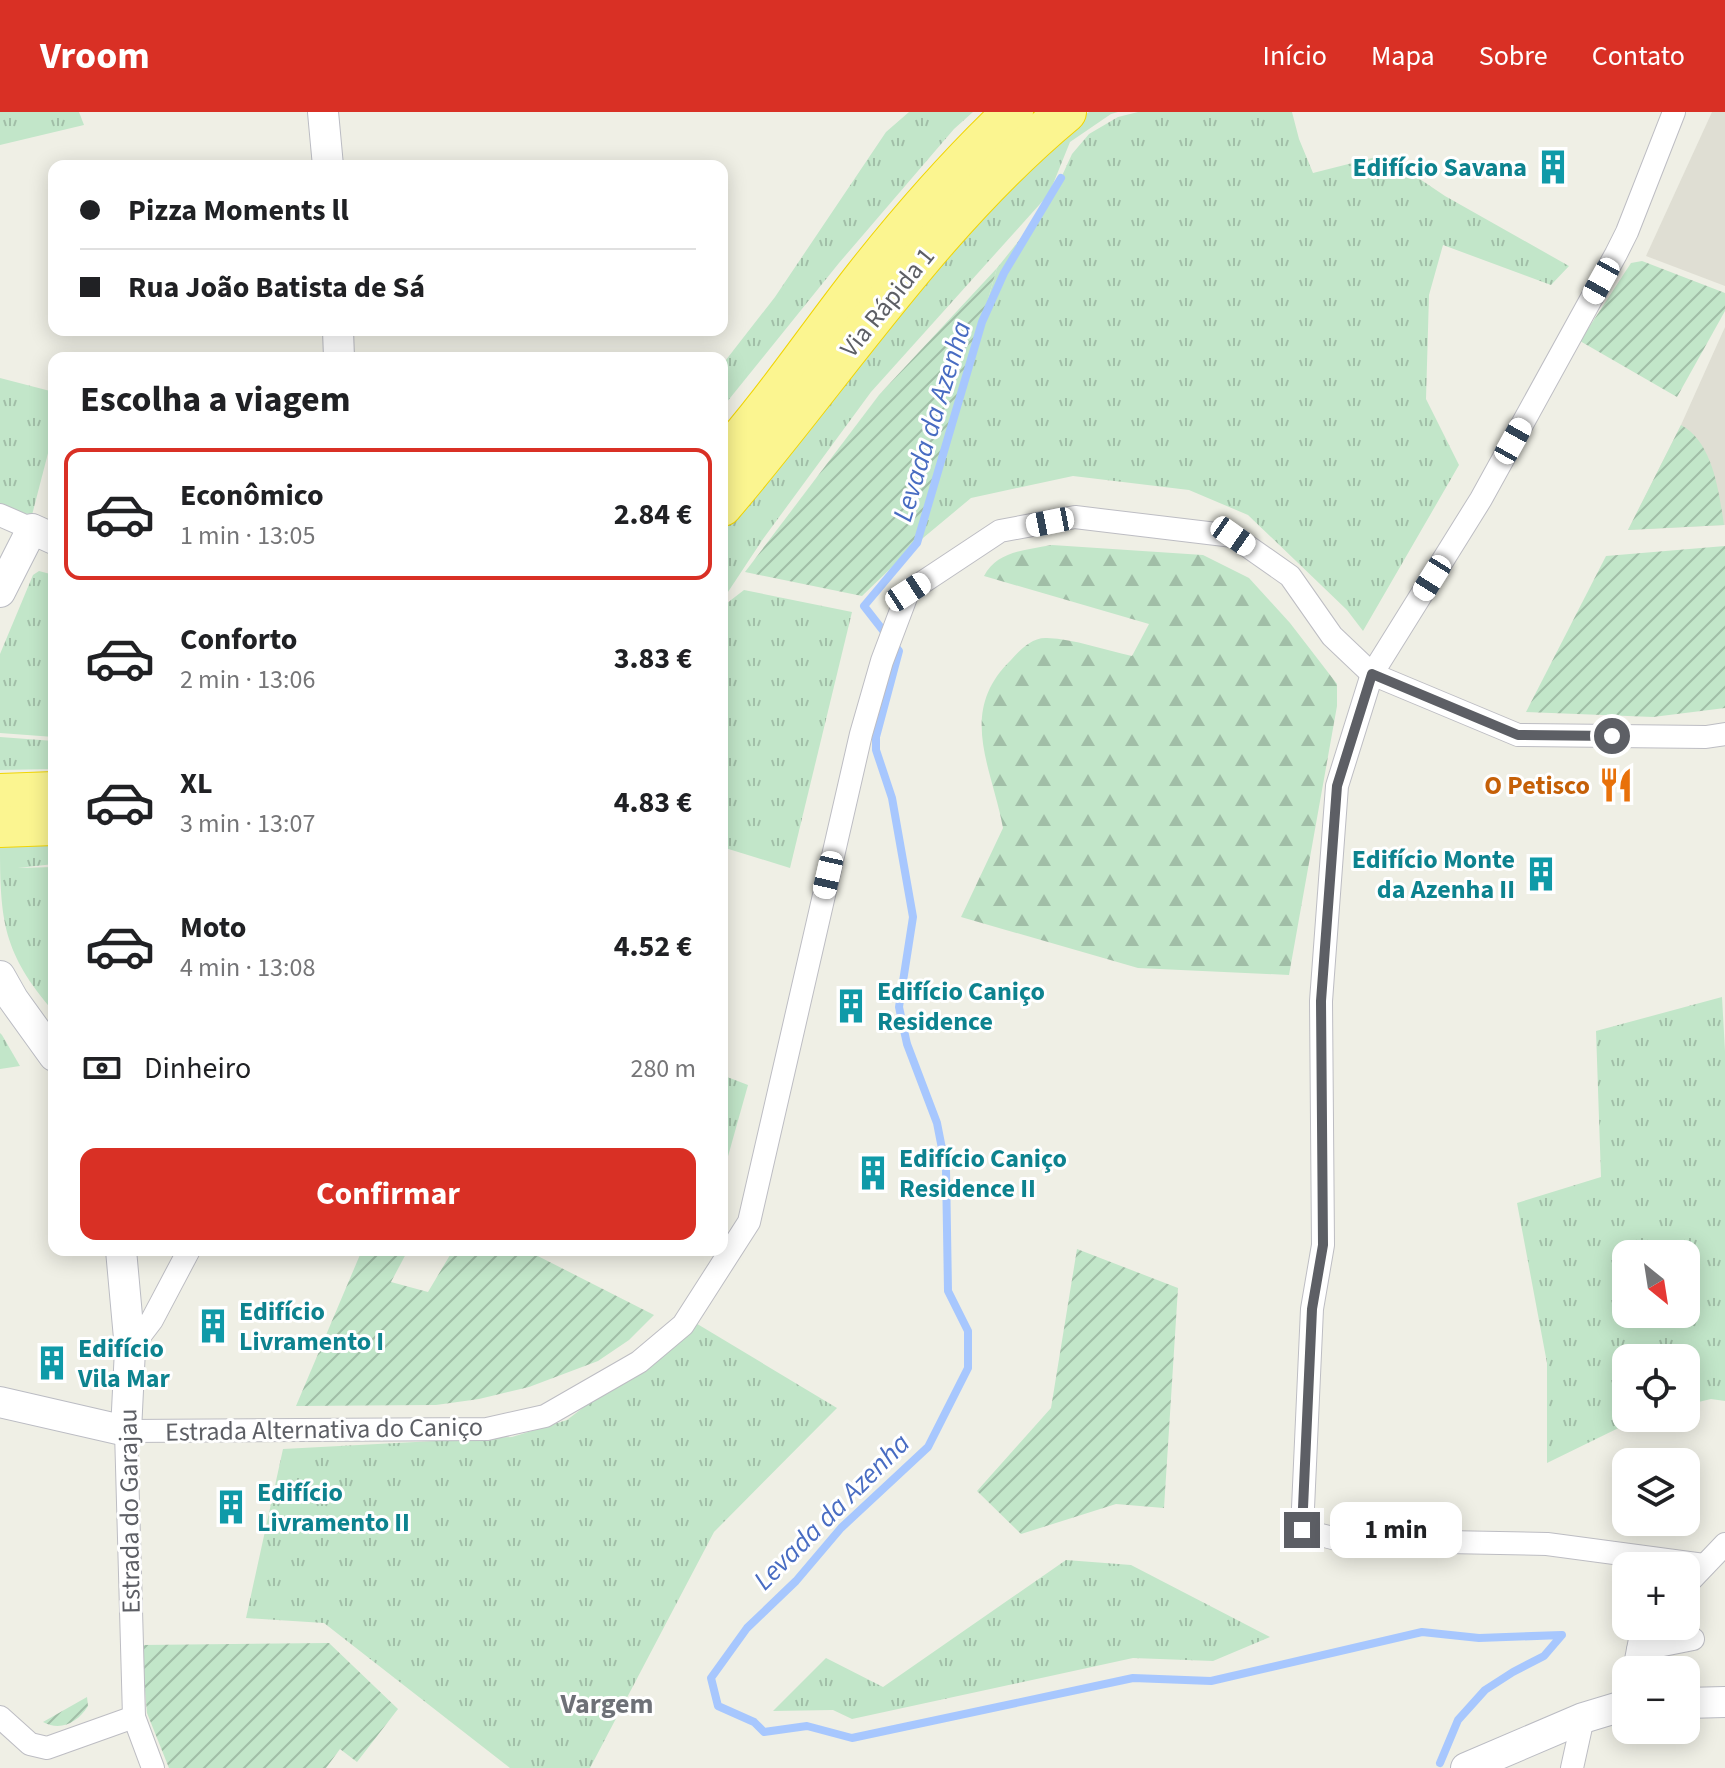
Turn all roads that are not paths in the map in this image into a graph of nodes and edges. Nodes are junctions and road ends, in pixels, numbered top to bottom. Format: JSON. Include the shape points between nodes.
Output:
{"nodes":[{"id":1,"x":323,"y":112,"type":"edge"},
{"id":2,"x":1013,"y":112,"type":"edge"},
{"id":3,"x":1066,"y":112,"type":"edge"},
{"id":4,"x":1674,"y":112,"type":"edge"},
{"id":5,"x":327,"y":160,"type":"edge"},
{"id":6,"x":728,"y":453,"type":"edge"},
{"id":7,"x":728,"y":499,"type":"edge"},
{"id":8,"x":0,"y":515,"type":"edge"},
{"id":9,"x":43,"y":534,"type":"edge"},
{"id":10,"x":0,"y":592,"type":"edge"},
{"id":11,"x":1372,"y":674,"type":"junction"},
{"id":12,"x":1725,"y":734,"type":"edge"},
{"id":13,"x":48,"y":792,"type":"edge"},
{"id":14,"x":0,"y":794,"type":"edge"},
{"id":15,"x":48,"y":825,"type":"edge"},
{"id":16,"x":0,"y":827,"type":"edge"},
{"id":17,"x":0,"y":976,"type":"edge"},
{"id":18,"x":48,"y":1048,"type":"edge"},
{"id":19,"x":728,"y":1255,"type":"edge"},
{"id":20,"x":122,"y":1256,"type":"edge"},
{"id":21,"x":186,"y":1256,"type":"edge"},
{"id":22,"x":727,"y":1256,"type":"edge"},
{"id":23,"x":130,"y":1349,"type":"junction"},
{"id":24,"x":0,"y":1402,"type":"edge"},
{"id":25,"x":126,"y":1431,"type":"junction"},
{"id":26,"x":1725,"y":1544,"type":"edge"},
{"id":27,"x":1704,"y":1565,"type":"junction"},
{"id":28,"x":1700,"y":1569,"type":"edge"},
{"id":29,"x":1690,"y":1640,"type":"edge"},
{"id":30,"x":1647,"y":1656,"type":"edge"},
{"id":31,"x":1725,"y":1702,"type":"edge"},
{"id":32,"x":1700,"y":1703,"type":"edge"},
{"id":33,"x":1612,"y":1709,"type":"edge"},
{"id":34,"x":0,"y":1717,"type":"edge"},
{"id":35,"x":134,"y":1717,"type":"junction"},
{"id":36,"x":1583,"y":1718,"type":"junction"},
{"id":37,"x":153,"y":1768,"type":"edge"},
{"id":38,"x":1466,"y":1768,"type":"edge"},
{"id":39,"x":1572,"y":1768,"type":"edge"}],
"edges":[{"from":1,"to":5,"type":"street"},
{"from":2,"to":6,"type":"highway","name":"Via Rápida 1","via":[[866,275]]},
{"from":3,"to":7,"type":"highway","name":"Via Rápida 1","via":[[964,210],[891,293]]},
{"from":4,"to":11,"type":"street","via":[[1616,254],[1481,499]]},
{"from":8,"to":9,"type":"street"},
{"from":9,"to":10,"type":"street"},
{"from":11,"to":12,"type":"street","name":"Estrada Alternativa do Caniço","via":[[1518,735]]},
{"from":11,"to":19,"type":"street","name":"Estrada Alternativa do Caniço","via":[[1332,636],[1290,576],[1233,536],[1075,517],[1000,531],[908,592],[858,748],[749,1222]]},
{"from":11,"to":27,"type":"street","via":[[1337,786],[1321,1001],[1323,1245],[1312,1309],[1302,1530],[1340,1540],[1547,1544]]},
{"from":13,"to":14,"type":"highway"},
{"from":15,"to":16,"type":"highway"},
{"from":17,"to":18,"type":"street"},
{"from":20,"to":23,"type":"street","name":"Estrada do Garajau"},
{"from":21,"to":23,"type":"street"},
{"from":22,"to":25,"type":"street","name":"Estrada Alternativa do Caniço","via":[[683,1325],[639,1362],[545,1416],[487,1429]]},
{"from":23,"to":25,"type":"street","name":"Estrada do Garajau"},
{"from":24,"to":25,"type":"street"},
{"from":25,"to":35,"type":"street","name":"Estrada do Garajau"},
{"from":26,"to":27,"type":"street"},
{"from":27,"to":28,"type":"street"},
{"from":29,"to":30,"type":"street"},
{"from":31,"to":32,"type":"street"},
{"from":33,"to":36,"type":"street"},
{"from":34,"to":35,"type":"street","via":[[30,1744],[47,1748]]},
{"from":35,"to":37,"type":"street","name":"Estrada do Garajau"},
{"from":36,"to":38,"type":"street"},
{"from":36,"to":39,"type":"street"}]}
